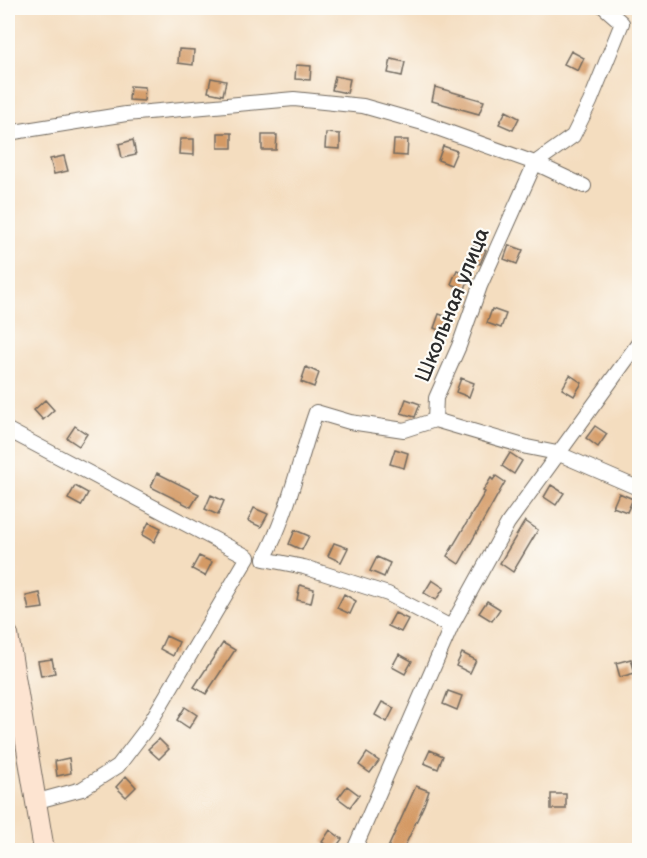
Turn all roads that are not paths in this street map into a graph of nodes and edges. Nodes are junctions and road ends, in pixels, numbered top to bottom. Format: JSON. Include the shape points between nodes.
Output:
{"nodes":[{"id":1,"x":605,"y":8,"type":"edge"},
{"id":2,"x":8,"y":133,"type":"edge"},
{"id":3,"x":535,"y":163,"type":"junction"},
{"id":4,"x":584,"y":186,"type":"dead end"},
{"id":5,"x":639,"y":341,"type":"edge"},
{"id":6,"x":435,"y":420,"type":"junction"},
{"id":7,"x":8,"y":430,"type":"edge"},
{"id":8,"x":557,"y":453,"type":"junction"},
{"id":9,"x":639,"y":489,"type":"edge"},
{"id":10,"x":248,"y":558,"type":"junction"},
{"id":11,"x":264,"y":560,"type":"junction"},
{"id":12,"x":452,"y":627,"type":"junction"},
{"id":13,"x":8,"y":635,"type":"edge"},
{"id":14,"x":34,"y":802,"type":"junction"},
{"id":15,"x":44,"y":850,"type":"edge"},
{"id":16,"x":354,"y":850,"type":"edge"}],
"edges":[{"from":1,"to":3,"type":"street","via":[[622,22],[590,102],[573,136]]},
{"from":2,"to":3,"type":"street","via":[[126,114],[294,99],[363,106]]},
{"from":3,"to":4,"type":"street"},
{"from":3,"to":6,"type":"street","name":"Школьная улица","via":[[436,398]]},
{"from":5,"to":8,"type":"street"},
{"from":6,"to":8,"type":"street"},
{"from":6,"to":11,"type":"street","via":[[404,430],[350,423],[316,412],[279,532]]},
{"from":7,"to":10,"type":"street"},
{"from":8,"to":9,"type":"street"},
{"from":8,"to":12,"type":"street","via":[[508,523]]},
{"from":10,"to":11,"type":"street"},
{"from":10,"to":14,"type":"street","via":[[147,728],[118,766],[82,789]]},
{"from":11,"to":12,"type":"street","via":[[304,567],[388,594]]},
{"from":12,"to":16,"type":"street"},
{"from":13,"to":14,"type":"street"},
{"from":14,"to":15,"type":"street"}]}
